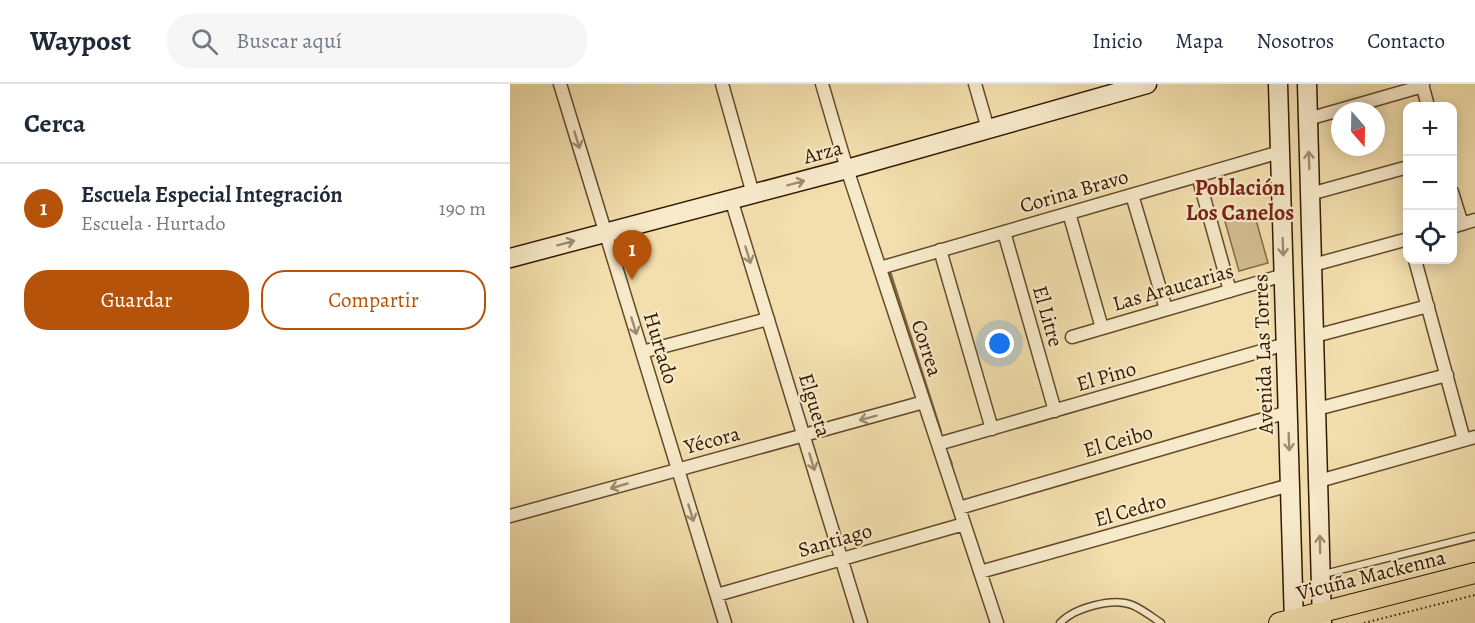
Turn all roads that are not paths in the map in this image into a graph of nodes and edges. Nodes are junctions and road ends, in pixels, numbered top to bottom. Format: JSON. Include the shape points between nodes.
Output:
{"nodes":[{"id":1,"x":560,"y":84,"type":"edge"},
{"id":2,"x":722,"y":84,"type":"edge"},
{"id":3,"x":822,"y":84,"type":"edge"},
{"id":4,"x":975,"y":84,"type":"edge"},
{"id":5,"x":1147,"y":84,"type":"edge"},
{"id":6,"x":1278,"y":84,"type":"edge"},
{"id":7,"x":1307,"y":84,"type":"edge"},
{"id":8,"x":1422,"y":85,"type":"edge"},
{"id":9,"x":1427,"y":102,"type":"edge"},
{"id":10,"x":1308,"y":119,"type":"junction"},
{"id":11,"x":988,"y":129,"type":"junction"},
{"id":12,"x":1280,"y":152,"type":"junction"},
{"id":13,"x":1403,"y":168,"type":"edge"},
{"id":14,"x":847,"y":170,"type":"junction"},
{"id":15,"x":1198,"y":176,"type":"junction"},
{"id":16,"x":753,"y":194,"type":"junction"},
{"id":17,"x":1310,"y":194,"type":"junction"},
{"id":18,"x":1132,"y":195,"type":"junction"},
{"id":19,"x":731,"y":199,"type":"junction"},
{"id":20,"x":1069,"y":213,"type":"junction"},
{"id":21,"x":1475,"y":221,"type":"edge"},
{"id":22,"x":1457,"y":225,"type":"edge"},
{"id":23,"x":605,"y":232,"type":"junction"},
{"id":24,"x":1004,"y":232,"type":"junction"},
{"id":25,"x":1403,"y":240,"type":"edge"},
{"id":26,"x":940,"y":250,"type":"junction"},
{"id":27,"x":510,"y":258,"type":"edge"},
{"id":28,"x":1416,"y":264,"type":"edge"},
{"id":29,"x":1312,"y":265,"type":"junction"},
{"id":30,"x":880,"y":268,"type":"junction"},
{"id":31,"x":1284,"y":275,"type":"junction"},
{"id":32,"x":1230,"y":291,"type":"junction"},
{"id":33,"x":1428,"y":306,"type":"junction"},
{"id":34,"x":1166,"y":309,"type":"junction"},
{"id":35,"x":768,"y":319,"type":"junction"},
{"id":36,"x":1102,"y":328,"type":"junction"},
{"id":37,"x":1315,"y":336,"type":"junction"},
{"id":38,"x":1072,"y":337,"type":"dead end"},
{"id":39,"x":1286,"y":344,"type":"junction"},
{"id":40,"x":642,"y":352,"type":"junction"},
{"id":41,"x":1447,"y":375,"type":"junction"},
{"id":42,"x":924,"y":402,"type":"junction"},
{"id":43,"x":1317,"y":409,"type":"junction"},
{"id":44,"x":1055,"y":411,"type":"junction"},
{"id":45,"x":1288,"y":412,"type":"junction"},
{"id":46,"x":992,"y":429,"type":"junction"},
{"id":47,"x":803,"y":435,"type":"junction"},
{"id":48,"x":1470,"y":438,"type":"edge"},
{"id":49,"x":938,"y":444,"type":"junction"},
{"id":50,"x":678,"y":469,"type":"junction"},
{"id":51,"x":1319,"y":481,"type":"junction"},
{"id":52,"x":1290,"y":485,"type":"junction"},
{"id":53,"x":959,"y":508,"type":"junction"},
{"id":54,"x":510,"y":516,"type":"edge"},
{"id":55,"x":964,"y":524,"type":"junction"},
{"id":56,"x":1475,"y":536,"type":"edge"},
{"id":57,"x":842,"y":559,"type":"junction"},
{"id":58,"x":980,"y":572,"type":"junction"},
{"id":59,"x":1475,"y":573,"type":"edge"},
{"id":60,"x":1321,"y":575,"type":"junction"},
{"id":61,"x":1475,"y":586,"type":"edge"},
{"id":62,"x":717,"y":595,"type":"junction"},
{"id":63,"x":1324,"y":619,"type":"edge"},
{"id":64,"x":1289,"y":622,"type":"edge"},
{"id":65,"x":725,"y":623,"type":"edge"},
{"id":66,"x":861,"y":623,"type":"edge"},
{"id":67,"x":997,"y":623,"type":"edge"},
{"id":68,"x":1060,"y":623,"type":"edge"},
{"id":69,"x":1161,"y":623,"type":"edge"}],
"edges":[{"from":1,"to":23,"type":"street","name":"Hurtado","one_way":true},
{"from":2,"to":16,"type":"street"},
{"from":3,"to":14,"type":"street","name":"Correa"},
{"from":4,"to":11,"type":"street"},
{"from":5,"to":11,"type":"main road","name":"Arza"},
{"from":6,"to":12,"type":"main road","name":"Avenida Las Torres"},
{"from":7,"to":10,"type":"main road"},
{"from":8,"to":9,"type":"street"},
{"from":8,"to":10,"type":"street"},
{"from":17,"to":10,"type":"main road","one_way":true},
{"from":11,"to":14,"type":"main road","name":"Arza"},
{"from":12,"to":15,"type":"street","name":"Corina Bravo"},
{"from":12,"to":31,"type":"main road","name":"Avenida Las Torres","one_way":true},
{"from":13,"to":17,"type":"street"},
{"from":16,"to":14,"type":"main road","name":"Arza","one_way":true},
{"from":14,"to":30,"type":"street","name":"Correa"},
{"from":15,"to":18,"type":"street","name":"Corina Bravo"},
{"from":15,"to":32,"type":"street"},
{"from":16,"to":19,"type":"main road","name":"Arza"},
{"from":17,"to":29,"type":"main road"},
{"from":18,"to":20,"type":"street","name":"Corina Bravo"},
{"from":18,"to":34,"type":"street"},
{"from":19,"to":23,"type":"main road","name":"Arza"},
{"from":19,"to":35,"type":"street","name":"Elgueta","one_way":true},
{"from":20,"to":24,"type":"street","name":"Corina Bravo"},
{"from":20,"to":36,"type":"street"},
{"from":21,"to":22,"type":"street"},
{"from":27,"to":23,"type":"main road","name":"Arza","one_way":true},
{"from":23,"to":40,"type":"street","name":"Hurtado","one_way":true},
{"from":24,"to":26,"type":"street","name":"Corina Bravo"},
{"from":24,"to":44,"type":"street","name":"El Litre"},
{"from":25,"to":29,"type":"street"},
{"from":26,"to":30,"type":"street","name":"Corina Bravo"},
{"from":26,"to":46,"type":"street"},
{"from":28,"to":33,"type":"street"},
{"from":29,"to":37,"type":"main road"},
{"from":30,"to":42,"type":"street","name":"Correa"},
{"from":31,"to":32,"type":"street","name":"Las Araucarias"},
{"from":31,"to":39,"type":"main road","name":"Avenida Las Torres"},
{"from":32,"to":34,"type":"street","name":"Las Araucarias"},
{"from":33,"to":37,"type":"street"},
{"from":33,"to":41,"type":"street"},
{"from":34,"to":36,"type":"street","name":"Las Araucarias"},
{"from":35,"to":40,"type":"street"},
{"from":35,"to":47,"type":"street","name":"Elgueta"},
{"from":36,"to":38,"type":"street","name":"Las Araucarias"},
{"from":37,"to":43,"type":"main road"},
{"from":39,"to":44,"type":"street","name":"El Pino"},
{"from":39,"to":45,"type":"main road","name":"Avenida Las Torres"},
{"from":40,"to":50,"type":"street","name":"Hurtado"},
{"from":41,"to":43,"type":"street"},
{"from":41,"to":48,"type":"street"},
{"from":42,"to":47,"type":"street","name":"Yécora","one_way":true},
{"from":42,"to":49,"type":"street","name":"Correa"},
{"from":43,"to":51,"type":"main road"},
{"from":44,"to":46,"type":"street","name":"El Pino"},
{"from":45,"to":52,"type":"main road","name":"Avenida Las Torres","one_way":true},
{"from":45,"to":53,"type":"street","name":"El Ceibo"},
{"from":46,"to":49,"type":"street","name":"El Pino"},
{"from":47,"to":50,"type":"street","name":"Yécora"},
{"from":47,"to":57,"type":"street","name":"Elgueta","one_way":true},
{"from":48,"to":51,"type":"street"},
{"from":49,"to":53,"type":"street","name":"Correa"},
{"from":50,"to":54,"type":"street","name":"Yécora","one_way":true},
{"from":50,"to":62,"type":"street","name":"Hurtado","one_way":true},
{"from":60,"to":51,"type":"main road","one_way":true},
{"from":52,"to":58,"type":"street","name":"El Cedro"},
{"from":52,"to":64,"type":"main road","name":"Avenida Las Torres"},
{"from":53,"to":55,"type":"street","name":"Correa"},
{"from":55,"to":57,"type":"street","name":"Santiago"},
{"from":55,"to":58,"type":"street","name":"Correa"},
{"from":56,"to":60,"type":"lane"},
{"from":57,"to":62,"type":"street","name":"Santiago"},
{"from":57,"to":66,"type":"street","name":"Elgueta"},
{"from":58,"to":67,"type":"street","name":"Correa"},
{"from":59,"to":63,"type":"main road","name":"Vicuña Mackenna"},
{"from":60,"to":63,"type":"main road"},
{"from":61,"to":63,"type":"main road","name":"Vicuña Mackenna"},
{"from":62,"to":65,"type":"street","name":"Hurtado"},
{"from":63,"to":64,"type":"main road","name":"Vicuña Mackenna"},
{"from":68,"to":69,"type":"lane","via":[[1080,610],[1120,602]]}]}
